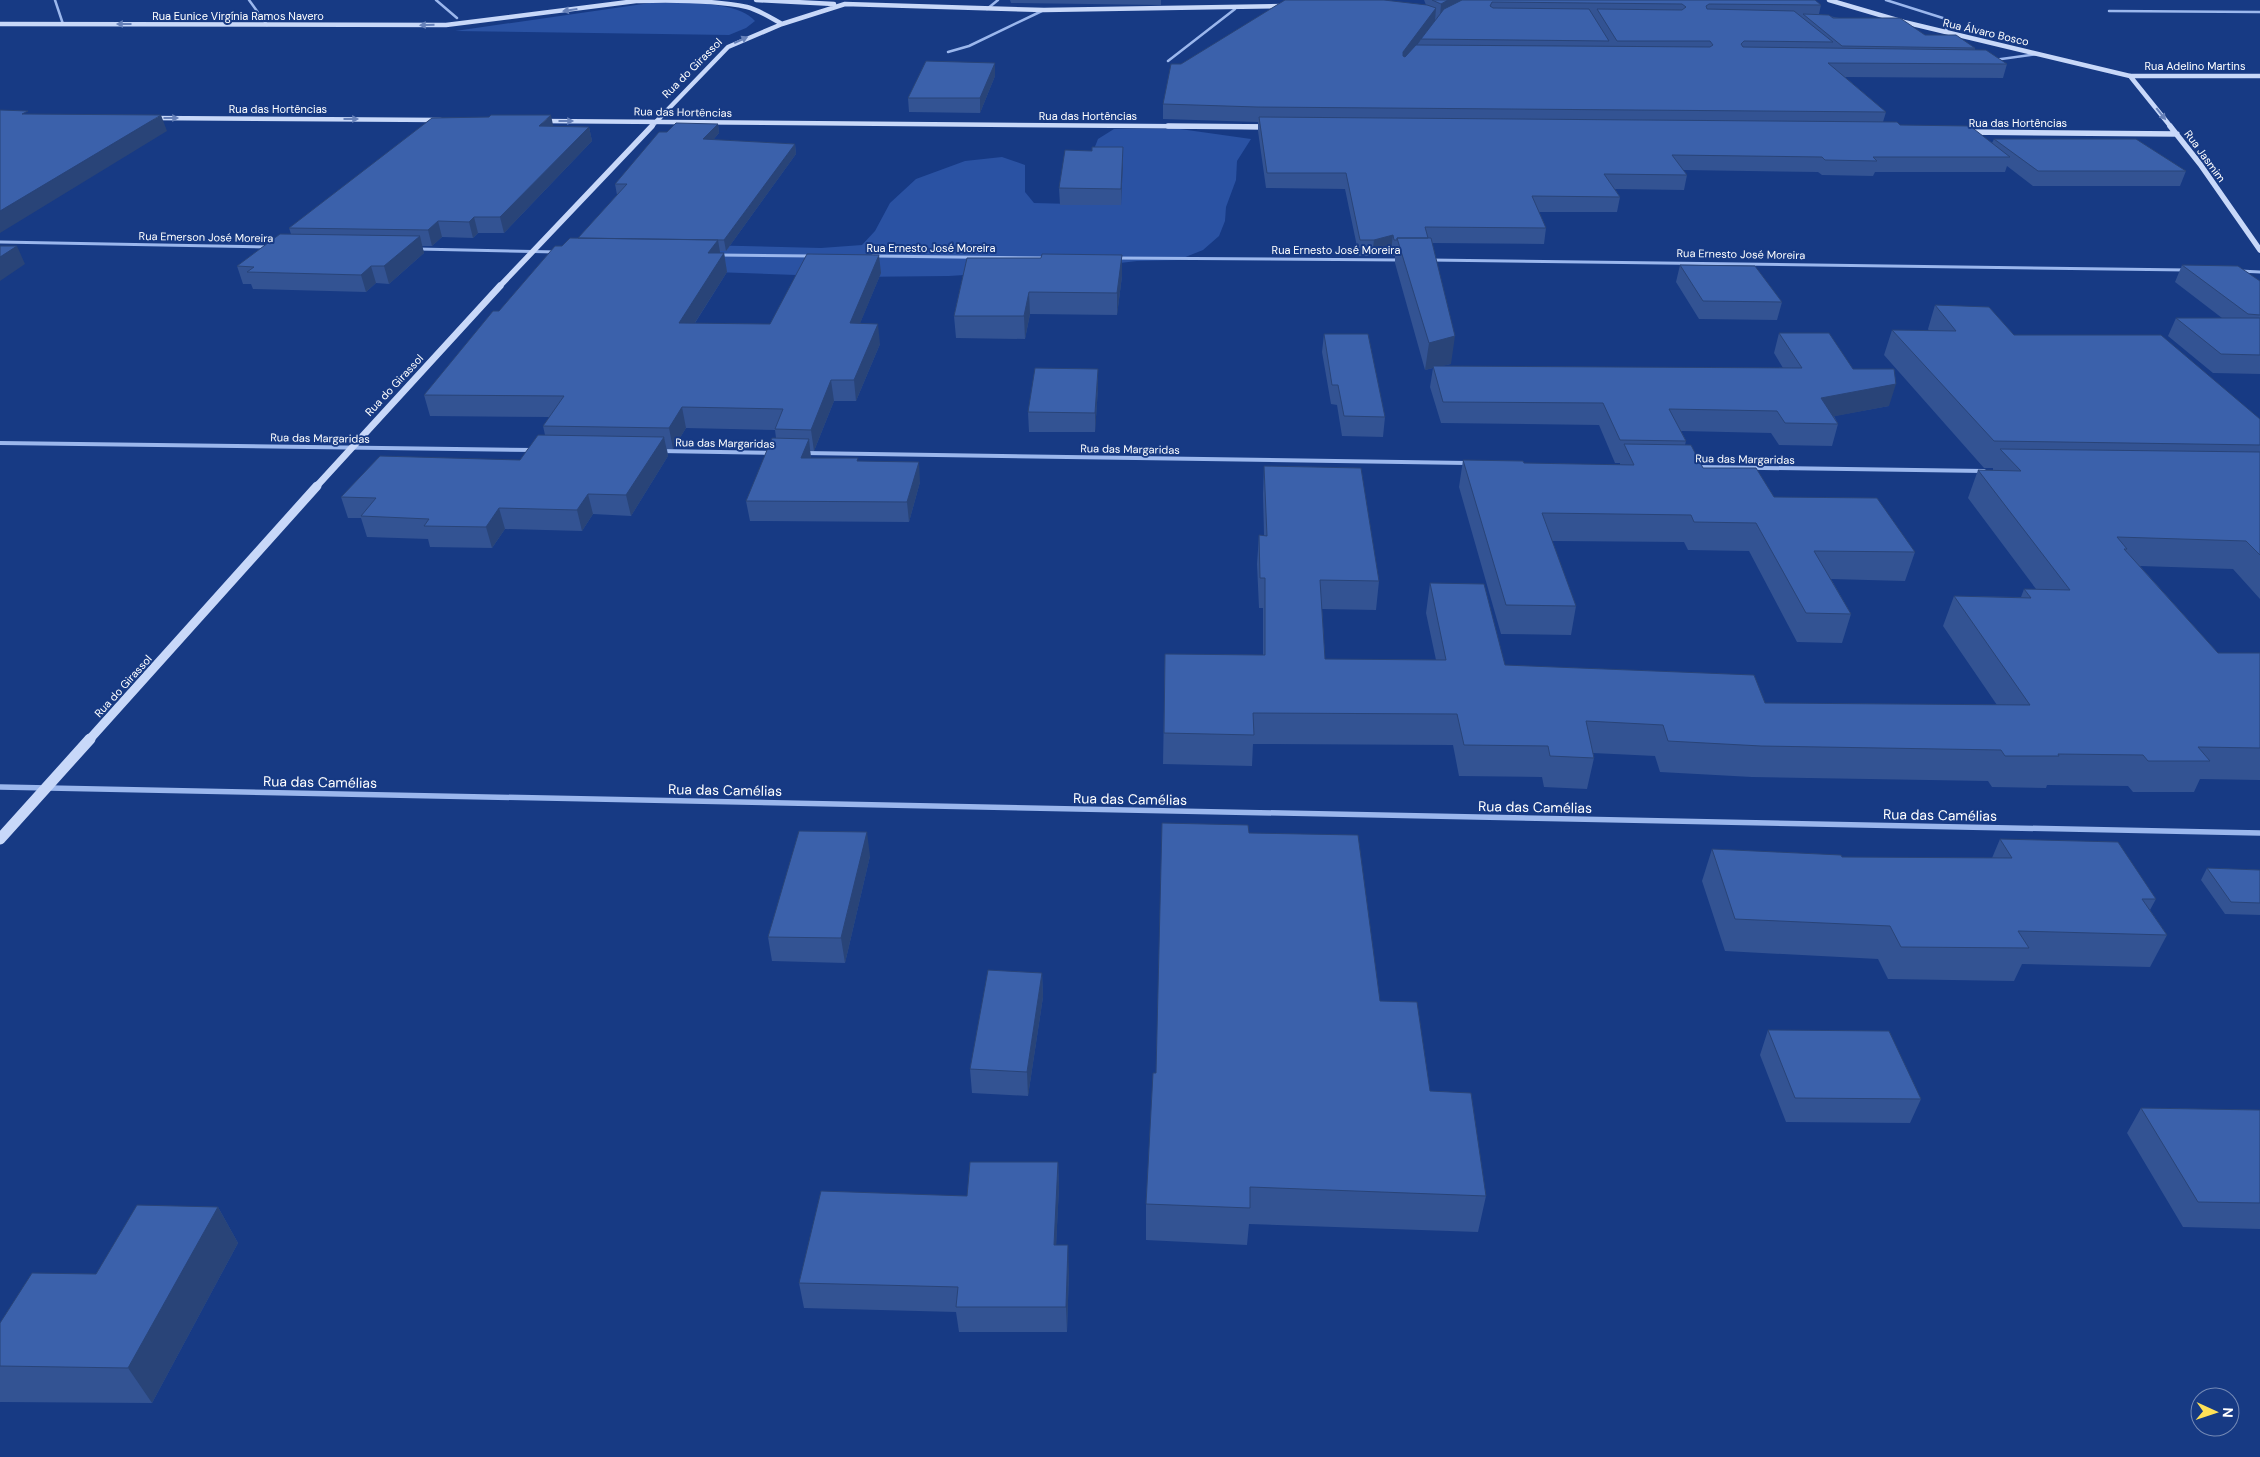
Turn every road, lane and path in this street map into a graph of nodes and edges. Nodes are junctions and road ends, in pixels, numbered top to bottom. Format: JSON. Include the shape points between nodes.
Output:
{"nodes":[{"id":1,"x":55,"y":0,"type":"edge"},
{"id":2,"x":249,"y":0,"type":"edge"},
{"id":3,"x":436,"y":0,"type":"edge"},
{"id":4,"x":644,"y":0,"type":"edge"},
{"id":5,"x":756,"y":0,"type":"edge"},
{"id":6,"x":865,"y":0,"type":"edge"},
{"id":7,"x":998,"y":0,"type":"edge"},
{"id":8,"x":1818,"y":0,"type":"edge"},
{"id":9,"x":1829,"y":0,"type":"edge"},
{"id":10,"x":1886,"y":0,"type":"edge"},
{"id":11,"x":635,"y":1,"type":"junction"},
{"id":12,"x":946,"y":1,"type":"dead end"},
{"id":13,"x":1837,"y":3,"type":"junction"},
{"id":14,"x":845,"y":4,"type":"junction"},
{"id":15,"x":1295,"y":6,"type":"edge"},
{"id":16,"x":987,"y":9,"type":"junction"},
{"id":17,"x":1236,"y":9,"type":"junction"},
{"id":18,"x":1044,"y":10,"type":"junction"},
{"id":19,"x":2109,"y":11,"type":"dead end"},
{"id":20,"x":2260,"y":12,"type":"edge"},
{"id":21,"x":457,"y":18,"type":"dead end"},
{"id":22,"x":0,"y":24,"type":"edge"},
{"id":23,"x":63,"y":24,"type":"junction"},
{"id":24,"x":782,"y":24,"type":"junction"},
{"id":25,"x":267,"y":25,"type":"junction"},
{"id":26,"x":1945,"y":32,"type":"junction"},
{"id":27,"x":948,"y":52,"type":"dead end"},
{"id":28,"x":2038,"y":54,"type":"junction"},
{"id":29,"x":1168,"y":61,"type":"dead end"},
{"id":30,"x":1988,"y":61,"type":"edge"},
{"id":31,"x":2130,"y":76,"type":"junction"},
{"id":32,"x":2260,"y":76,"type":"edge"},
{"id":33,"x":148,"y":118,"type":"edge"},
{"id":34,"x":446,"y":120,"type":"edge"},
{"id":35,"x":536,"y":121,"type":"edge"},
{"id":36,"x":656,"y":122,"type":"junction"},
{"id":37,"x":1283,"y":128,"type":"edge"},
{"id":38,"x":1956,"y":132,"type":"edge"},
{"id":39,"x":2177,"y":134,"type":"junction"},
{"id":40,"x":0,"y":242,"type":"edge"},
{"id":41,"x":276,"y":247,"type":"edge"},
{"id":42,"x":414,"y":249,"type":"edge"},
{"id":43,"x":2260,"y":250,"type":"edge"},
{"id":44,"x":532,"y":251,"type":"junction"},
{"id":45,"x":560,"y":252,"type":"edge"},
{"id":46,"x":714,"y":255,"type":"edge"},
{"id":47,"x":814,"y":256,"type":"edge"},
{"id":48,"x":863,"y":256,"type":"edge"},
{"id":49,"x":1050,"y":258,"type":"edge"},
{"id":50,"x":1110,"y":258,"type":"edge"},
{"id":51,"x":1406,"y":260,"type":"edge"},
{"id":52,"x":1425,"y":260,"type":"edge"},
{"id":53,"x":2191,"y":270,"type":"edge"},
{"id":54,"x":2230,"y":271,"type":"edge"},
{"id":55,"x":2260,"y":272,"type":"edge"},
{"id":56,"x":0,"y":443,"type":"edge"},
{"id":57,"x":351,"y":448,"type":"junction"},
{"id":58,"x":536,"y":450,"type":"edge"},
{"id":59,"x":654,"y":451,"type":"edge"},
{"id":60,"x":773,"y":453,"type":"edge"},
{"id":61,"x":803,"y":453,"type":"edge"},
{"id":62,"x":1478,"y":464,"type":"edge"},
{"id":63,"x":1696,"y":467,"type":"edge"},
{"id":64,"x":1993,"y":471,"type":"edge"},
{"id":65,"x":0,"y":787,"type":"edge"},
{"id":66,"x":47,"y":788,"type":"junction"},
{"id":67,"x":2260,"y":833,"type":"edge"},
{"id":68,"x":0,"y":839,"type":"edge"}],
"edges":[{"from":1,"to":23,"type":"street"},
{"from":2,"to":25,"type":"street"},
{"from":3,"to":21,"type":"street"},
{"from":4,"to":11,"type":"main road"},
{"from":5,"to":14,"type":"main road"},
{"from":6,"to":14,"type":"main road"},
{"from":7,"to":16,"type":"street"},
{"from":8,"to":13,"type":"main road","name":"Rua Álvaro Bosco"},
{"from":9,"to":13,"type":"main road","name":"Rua Álvaro Bosco"},
{"from":10,"to":26,"type":"street","via":[[1946,19],[1949,24]]},
{"from":11,"to":24,"type":"main road","via":[[735,4],[761,12]]},
{"from":11,"to":25,"type":"main road","name":"Rua Eunice Virgínia Ramos Navero","one_way":true,"via":[[476,22]]},
{"from":12,"to":16,"type":"main road"},
{"from":13,"to":26,"type":"main road","name":"Rua Álvaro Bosco"},
{"from":14,"to":16,"type":"main road"},
{"from":14,"to":24,"type":"main road","name":"Rua do Girassol"},
{"from":15,"to":17,"type":"main road"},
{"from":16,"to":18,"type":"main road"},
{"from":17,"to":18,"type":"main road"},
{"from":17,"to":29,"type":"street"},
{"from":18,"to":27,"type":"street","via":[[969,46]]},
{"from":19,"to":20,"type":"street"},
{"from":22,"to":23,"type":"main road","name":"Rua Eunice Virgínia Ramos Navero"},
{"from":25,"to":23,"type":"main road","name":"Rua Eunice Virgínia Ramos Navero","one_way":true},
{"from":36,"to":24,"type":"main road","name":"Rua do Girassol","one_way":true,"via":[[722,51]]},
{"from":26,"to":28,"type":"main road","name":"Rua Álvaro Bosco"},
{"from":28,"to":30,"type":"street"},
{"from":28,"to":31,"type":"main road","name":"Rua Álvaro Bosco"},
{"from":31,"to":32,"type":"main road","name":"Rua Adelino Martins"},
{"from":31,"to":39,"type":"main road","name":"Rua Jasmim","one_way":true},
{"from":33,"to":34,"type":"main road","name":"Rua das Hortências","one_way":true},
{"from":35,"to":36,"type":"main road","name":"Rua das Hortências","one_way":true},
{"from":36,"to":37,"type":"main road","name":"Rua das Hortências"},
{"from":36,"to":44,"type":"main road","name":"Rua do Girassol"},
{"from":38,"to":39,"type":"main road","name":"Rua das Hortências"},
{"from":39,"to":43,"type":"main road","name":"Rua Jasmim"},
{"from":40,"to":41,"type":"street","name":"Rua Emerson José Moreira"},
{"from":42,"to":44,"type":"street"},
{"from":44,"to":45,"type":"street"},
{"from":44,"to":57,"type":"main road","name":"Rua do Girassol"},
{"from":46,"to":47,"type":"street"},
{"from":48,"to":49,"type":"street","name":"Rua Ernesto José Moreira"},
{"from":50,"to":51,"type":"street","name":"Rua Ernesto José Moreira"},
{"from":52,"to":53,"type":"street","name":"Rua Ernesto José Moreira"},
{"from":54,"to":55,"type":"street"},
{"from":56,"to":57,"type":"street","name":"Rua das Margaridas"},
{"from":57,"to":58,"type":"street","name":"Rua das Margaridas"},
{"from":57,"to":66,"type":"main road","name":"Rua do Girassol"},
{"from":59,"to":60,"type":"street","name":"Rua das Margaridas"},
{"from":61,"to":62,"type":"street","name":"Rua das Margaridas"},
{"from":63,"to":64,"type":"street","name":"Rua das Margaridas"},
{"from":65,"to":66,"type":"street","name":"Rua das Camélias"},
{"from":66,"to":67,"type":"street","name":"Rua das Camélias"},
{"from":66,"to":68,"type":"main road","name":"Rua do Girassol"}]}
